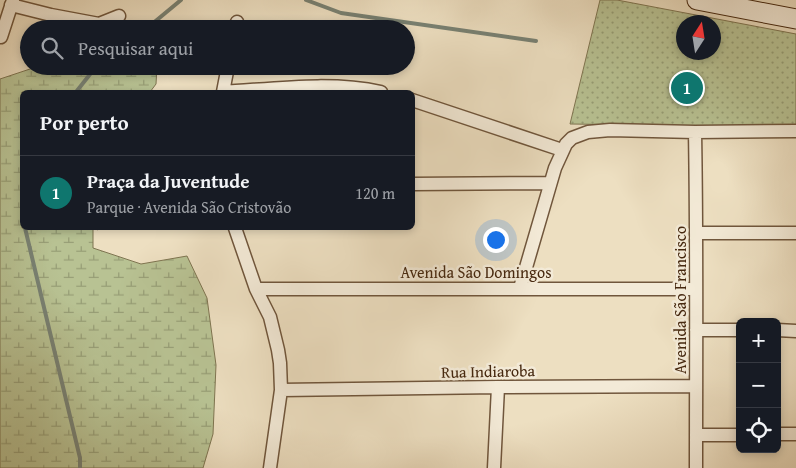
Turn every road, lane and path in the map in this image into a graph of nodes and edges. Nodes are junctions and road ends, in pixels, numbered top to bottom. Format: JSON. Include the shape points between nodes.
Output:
{"nodes":[{"id":1,"x":697,"y":0,"type":"edge"},
{"id":2,"x":12,"y":2,"type":"edge"},
{"id":3,"x":119,"y":16,"type":"dead end"},
{"id":4,"x":796,"y":19,"type":"edge"},
{"id":5,"x":78,"y":20,"type":"edge"},
{"id":6,"x":109,"y":20,"type":"edge"},
{"id":7,"x":0,"y":37,"type":"edge"},
{"id":8,"x":226,"y":75,"type":"edge"},
{"id":9,"x":223,"y":90,"type":"edge"},
{"id":10,"x":251,"y":90,"type":"edge"},
{"id":11,"x":360,"y":90,"type":"edge"},
{"id":12,"x":415,"y":101,"type":"edge"},
{"id":13,"x":796,"y":131,"type":"edge"},
{"id":14,"x":695,"y":132,"type":"junction"},
{"id":15,"x":562,"y":150,"type":"junction"},
{"id":16,"x":550,"y":183,"type":"junction"},
{"id":17,"x":415,"y":184,"type":"edge"},
{"id":18,"x":235,"y":230,"type":"edge"},
{"id":19,"x":697,"y":233,"type":"junction"},
{"id":20,"x":796,"y":233,"type":"edge"},
{"id":21,"x":520,"y":288,"type":"junction"},
{"id":22,"x":696,"y":289,"type":"junction"},
{"id":23,"x":256,"y":290,"type":"junction"},
{"id":24,"x":696,"y":330,"type":"junction"},
{"id":25,"x":736,"y":330,"type":"edge"},
{"id":26,"x":781,"y":330,"type":"edge"},
{"id":27,"x":796,"y":331,"type":"edge"},
{"id":28,"x":696,"y":386,"type":"junction"},
{"id":29,"x":498,"y":387,"type":"junction"},
{"id":30,"x":281,"y":390,"type":"junction"},
{"id":31,"x":781,"y":434,"type":"edge"},
{"id":32,"x":796,"y":434,"type":"edge"},
{"id":33,"x":696,"y":435,"type":"junction"},
{"id":34,"x":736,"y":435,"type":"edge"},
{"id":35,"x":270,"y":468,"type":"edge"},
{"id":36,"x":494,"y":468,"type":"edge"},
{"id":37,"x":696,"y":468,"type":"edge"}],
"edges":[{"from":1,"to":4,"type":"street"},
{"from":2,"to":5,"type":"street"},
{"from":2,"to":7,"type":"street"},
{"from":3,"to":6,"type":"street"},
{"from":8,"to":9,"type":"street"},
{"from":10,"to":11,"type":"street","via":[[293,87]]},
{"from":12,"to":15,"type":"street"},
{"from":13,"to":14,"type":"street"},
{"from":14,"to":15,"type":"street","via":[[588,132],[572,138]]},
{"from":14,"to":19,"type":"street","name":"Avenida São Francisco"},
{"from":15,"to":16,"type":"street"},
{"from":16,"to":17,"type":"street"},
{"from":16,"to":21,"type":"street"},
{"from":18,"to":23,"type":"street"},
{"from":19,"to":20,"type":"street"},
{"from":19,"to":22,"type":"street","name":"Avenida São Francisco"},
{"from":21,"to":22,"type":"street","name":"Avenida São Domingos"},
{"from":21,"to":23,"type":"street","name":"Avenida São Domingos"},
{"from":22,"to":24,"type":"street","name":"Avenida São Francisco"},
{"from":23,"to":30,"type":"street","via":[[270,316],[276,338]]},
{"from":24,"to":25,"type":"street"},
{"from":24,"to":28,"type":"street","name":"Avenida São Francisco"},
{"from":26,"to":27,"type":"street"},
{"from":28,"to":29,"type":"street","name":"Rua Indiaroba"},
{"from":28,"to":33,"type":"street","name":"Avenida São Francisco"},
{"from":29,"to":30,"type":"street","name":"Rua Indiaroba"},
{"from":29,"to":36,"type":"street"},
{"from":30,"to":35,"type":"street"},
{"from":31,"to":32,"type":"street"},
{"from":33,"to":34,"type":"street"},
{"from":33,"to":37,"type":"street","name":"Avenida São Francisco"}]}
